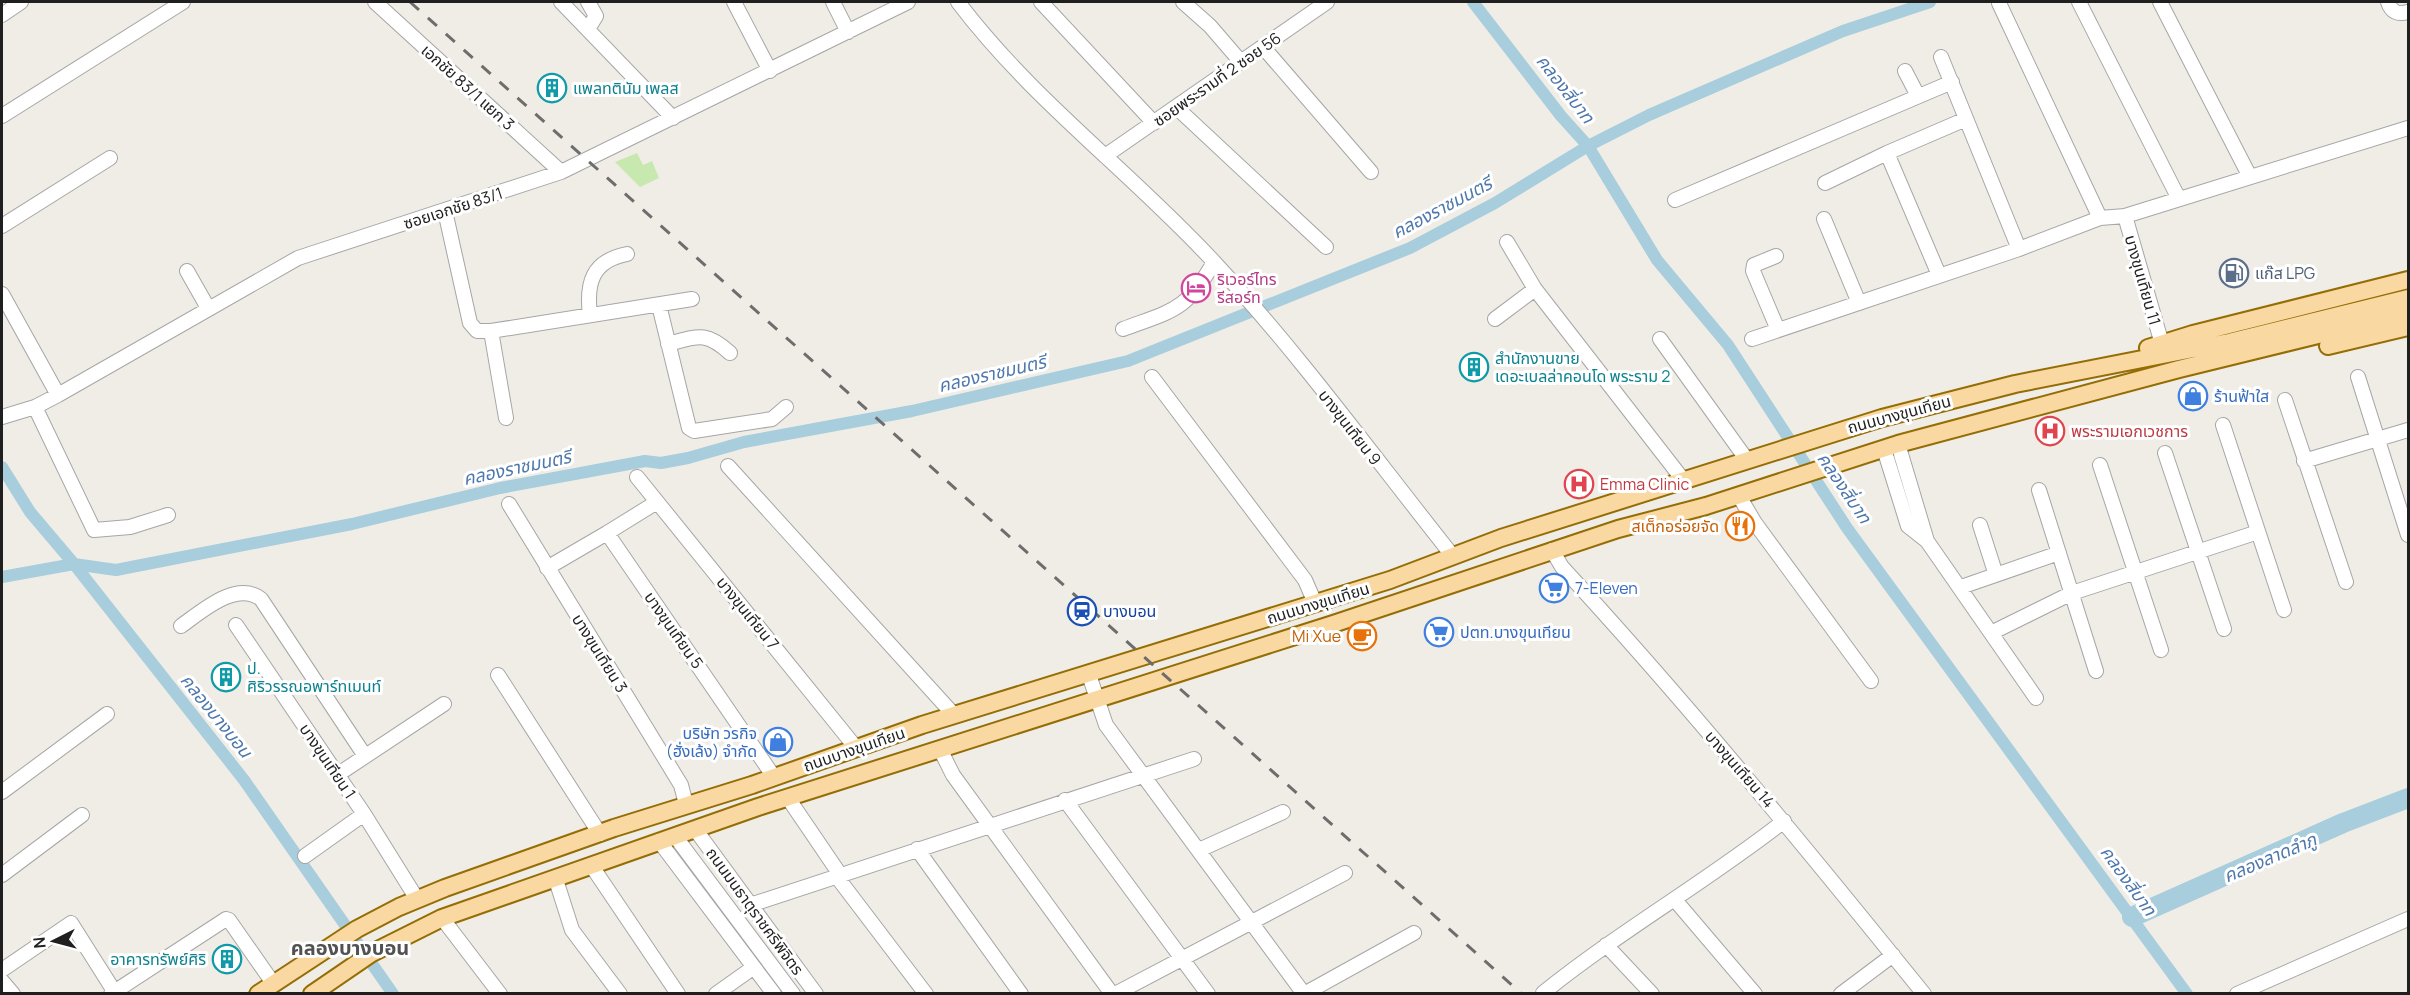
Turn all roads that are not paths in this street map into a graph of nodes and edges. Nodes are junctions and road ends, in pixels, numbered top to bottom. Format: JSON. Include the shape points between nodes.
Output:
{"nodes":[{"id":1,"x":21,"y":2,"type":"edge"},
{"id":2,"x":183,"y":2,"type":"edge"},
{"id":3,"x":375,"y":2,"type":"edge"},
{"id":4,"x":561,"y":2,"type":"edge"},
{"id":5,"x":588,"y":2,"type":"edge"},
{"id":6,"x":734,"y":2,"type":"edge"},
{"id":7,"x":833,"y":2,"type":"edge"},
{"id":8,"x":908,"y":2,"type":"edge"},
{"id":9,"x":958,"y":2,"type":"edge"},
{"id":10,"x":1041,"y":2,"type":"edge"},
{"id":11,"x":1183,"y":2,"type":"edge"},
{"id":12,"x":1327,"y":2,"type":"edge"},
{"id":13,"x":2079,"y":2,"type":"edge"},
{"id":14,"x":2160,"y":2,"type":"edge"},
{"id":15,"x":2388,"y":2,"type":"edge"},
{"id":16,"x":1999,"y":3,"type":"edge"},
{"id":17,"x":2409,"y":12,"type":"edge"},
{"id":18,"x":2,"y":15,"type":"edge"},
{"id":19,"x":588,"y":29,"type":"junction"},
{"id":20,"x":848,"y":32,"type":"junction"},
{"id":21,"x":1263,"y":47,"type":"junction"},
{"id":22,"x":1941,"y":57,"type":"dead end"},
{"id":23,"x":1240,"y":62,"type":"junction"},
{"id":24,"x":770,"y":70,"type":"junction"},
{"id":25,"x":1905,"y":71,"type":"dead end"},
{"id":26,"x":1952,"y":82,"type":"junction"},
{"id":27,"x":1918,"y":96,"type":"junction"},
{"id":28,"x":1177,"y":108,"type":"junction"},
{"id":29,"x":2,"y":116,"type":"edge"},
{"id":30,"x":673,"y":117,"type":"junction"},
{"id":31,"x":1966,"y":119,"type":"junction"},
{"id":32,"x":1154,"y":123,"type":"junction"},
{"id":33,"x":2409,"y":128,"type":"edge"},
{"id":34,"x":1887,"y":153,"type":"junction"},
{"id":35,"x":1105,"y":156,"type":"junction"},
{"id":36,"x":110,"y":158,"type":"dead end"},
{"id":37,"x":561,"y":172,"type":"junction"},
{"id":38,"x":1371,"y":172,"type":"dead end"},
{"id":39,"x":2250,"y":177,"type":"junction"},
{"id":40,"x":1825,"y":183,"type":"dead end"},
{"id":41,"x":2179,"y":199,"type":"junction"},
{"id":42,"x":1675,"y":200,"type":"dead end"},
{"id":43,"x":445,"y":211,"type":"junction"},
{"id":44,"x":2125,"y":216,"type":"junction"},
{"id":45,"x":2100,"y":218,"type":"junction"},
{"id":46,"x":1824,"y":219,"type":"dead end"},
{"id":47,"x":2,"y":226,"type":"edge"},
{"id":48,"x":1507,"y":242,"type":"dead end"},
{"id":49,"x":1326,"y":247,"type":"dead end"},
{"id":50,"x":2019,"y":249,"type":"junction"},
{"id":51,"x":627,"y":254,"type":"dead end"},
{"id":52,"x":1776,"y":256,"type":"dead end"},
{"id":53,"x":1214,"y":262,"type":"junction"},
{"id":54,"x":187,"y":271,"type":"dead end"},
{"id":55,"x":1939,"y":275,"type":"junction"},
{"id":56,"x":2409,"y":280,"type":"edge"},
{"id":57,"x":1535,"y":289,"type":"junction"},
{"id":58,"x":2,"y":294,"type":"edge"},
{"id":59,"x":2408,"y":298,"type":"edge"},
{"id":60,"x":692,"y":299,"type":"dead end"},
{"id":61,"x":1859,"y":303,"type":"junction"},
{"id":62,"x":659,"y":305,"type":"junction"},
{"id":63,"x":208,"y":308,"type":"junction"},
{"id":64,"x":2409,"y":313,"type":"edge"},
{"id":65,"x":590,"y":315,"type":"junction"},
{"id":66,"x":1495,"y":319,"type":"dead end"},
{"id":67,"x":2409,"y":327,"type":"edge"},
{"id":68,"x":1124,"y":329,"type":"dead end"},
{"id":69,"x":1778,"y":330,"type":"junction"},
{"id":70,"x":491,"y":331,"type":"junction"},
{"id":71,"x":1660,"y":339,"type":"dead end"},
{"id":72,"x":1752,"y":339,"type":"dead end"},
{"id":73,"x":668,"y":344,"type":"junction"},
{"id":74,"x":2162,"y":344,"type":"junction"},
{"id":75,"x":730,"y":353,"type":"dead end"},
{"id":76,"x":2088,"y":369,"type":"junction"},
{"id":77,"x":1152,"y":376,"type":"dead end"},
{"id":78,"x":2358,"y":377,"type":"dead end"},
{"id":79,"x":2139,"y":380,"type":"junction"},
{"id":80,"x":58,"y":395,"type":"junction"},
{"id":81,"x":2285,"y":400,"type":"dead end"},
{"id":82,"x":35,"y":407,"type":"junction"},
{"id":83,"x":786,"y":407,"type":"dead end"},
{"id":84,"x":2,"y":417,"type":"edge"},
{"id":85,"x":506,"y":418,"type":"dead end"},
{"id":86,"x":2223,"y":425,"type":"dead end"},
{"id":87,"x":2409,"y":430,"type":"edge"},
{"id":88,"x":2376,"y":438,"type":"junction"},
{"id":89,"x":1891,"y":447,"type":"junction"},
{"id":90,"x":2165,"y":453,"type":"dead end"},
{"id":91,"x":1747,"y":460,"type":"junction"},
{"id":92,"x":2304,"y":461,"type":"junction"},
{"id":93,"x":2100,"y":465,"type":"dead end"},
{"id":94,"x":728,"y":466,"type":"dead end"},
{"id":95,"x":637,"y":477,"type":"dead end"},
{"id":96,"x":1684,"y":481,"type":"junction"},
{"id":97,"x":2039,"y":490,"type":"dead end"},
{"id":98,"x":1739,"y":496,"type":"junction"},
{"id":99,"x":657,"y":502,"type":"junction"},
{"id":100,"x":508,"y":504,"type":"dead end"},
{"id":101,"x":168,"y":515,"type":"dead end"},
{"id":102,"x":1545,"y":525,"type":"junction"},
{"id":103,"x":1980,"y":525,"type":"dead end"},
{"id":104,"x":2258,"y":532,"type":"junction"},
{"id":105,"x":607,"y":533,"type":"junction"},
{"id":106,"x":2409,"y":535,"type":"edge"},
{"id":107,"x":1552,"y":550,"type":"junction"},
{"id":108,"x":2059,"y":553,"type":"junction"},
{"id":109,"x":2197,"y":553,"type":"junction"},
{"id":110,"x":1452,"y":555,"type":"junction"},
{"id":111,"x":547,"y":568,"type":"junction"},
{"id":112,"x":2134,"y":571,"type":"junction"},
{"id":113,"x":1995,"y":572,"type":"junction"},
{"id":114,"x":2346,"y":582,"type":"dead end"},
{"id":115,"x":1961,"y":587,"type":"junction"},
{"id":116,"x":2072,"y":593,"type":"junction"},
{"id":117,"x":1315,"y":603,"type":"junction"},
{"id":118,"x":2284,"y":610,"type":"dead end"},
{"id":119,"x":236,"y":625,"type":"dead end"},
{"id":120,"x":181,"y":626,"type":"dead end"},
{"id":121,"x":2224,"y":629,"type":"dead end"},
{"id":122,"x":1993,"y":632,"type":"junction"},
{"id":123,"x":1190,"y":644,"type":"junction"},
{"id":124,"x":2161,"y":651,"type":"dead end"},
{"id":125,"x":1198,"y":666,"type":"junction"},
{"id":126,"x":2096,"y":671,"type":"dead end"},
{"id":127,"x":498,"y":675,"type":"dead end"},
{"id":128,"x":1089,"y":675,"type":"junction"},
{"id":129,"x":1871,"y":681,"type":"dead end"},
{"id":130,"x":2036,"y":698,"type":"dead end"},
{"id":131,"x":1098,"y":700,"type":"junction"},
{"id":132,"x":444,"y":704,"type":"dead end"},
{"id":133,"x":107,"y":714,"type":"dead end"},
{"id":134,"x":954,"y":715,"type":"junction"},
{"id":135,"x":857,"y":749,"type":"junction"},
{"id":136,"x":940,"y":749,"type":"junction"},
{"id":137,"x":365,"y":756,"type":"junction"},
{"id":138,"x":1194,"y":759,"type":"dead end"},
{"id":139,"x":337,"y":775,"type":"junction"},
{"id":140,"x":1143,"y":776,"type":"junction"},
{"id":141,"x":774,"y":777,"type":"junction"},
{"id":142,"x":2,"y":792,"type":"edge"},
{"id":143,"x":789,"y":798,"type":"junction"},
{"id":144,"x":1065,"y":800,"type":"junction"},
{"id":145,"x":686,"y":804,"type":"junction"},
{"id":146,"x":668,"y":810,"type":"junction"},
{"id":147,"x":1283,"y":812,"type":"dead end"},
{"id":148,"x":364,"y":814,"type":"junction"},
{"id":149,"x":82,"y":815,"type":"dead end"},
{"id":150,"x":1784,"y":821,"type":"junction"},
{"id":151,"x":990,"y":825,"type":"junction"},
{"id":152,"x":695,"y":829,"type":"junction"},
{"id":153,"x":600,"y":834,"type":"junction"},
{"id":154,"x":667,"y":838,"type":"junction"},
{"id":155,"x":917,"y":849,"type":"junction"},
{"id":156,"x":1199,"y":850,"type":"junction"},
{"id":157,"x":305,"y":856,"type":"dead end"},
{"id":158,"x":591,"y":865,"type":"junction"},
{"id":159,"x":1346,"y":873,"type":"dead end"},
{"id":160,"x":2,"y":875,"type":"edge"},
{"id":161,"x":839,"y":876,"type":"junction"},
{"id":162,"x":556,"y":880,"type":"junction"},
{"id":163,"x":417,"y":899,"type":"junction"},
{"id":164,"x":1675,"y":900,"type":"junction"},
{"id":165,"x":750,"y":905,"type":"junction"},
{"id":166,"x":442,"y":918,"type":"junction"},
{"id":167,"x":2409,"y":919,"type":"edge"},
{"id":168,"x":1250,"y":924,"type":"junction"},
{"id":169,"x":1414,"y":933,"type":"dead end"},
{"id":170,"x":1606,"y":945,"type":"junction"},
{"id":171,"x":1893,"y":955,"type":"junction"},
{"id":172,"x":1183,"y":958,"type":"junction"},
{"id":173,"x":754,"y":967,"type":"junction"},
{"id":174,"x":2,"y":970,"type":"edge"},
{"id":175,"x":2,"y":980,"type":"edge"},
{"id":176,"x":273,"y":983,"type":"junction"},
{"id":177,"x":117,"y":992,"type":"edge"},
{"id":178,"x":13,"y":993,"type":"edge"},
{"id":179,"x":258,"y":993,"type":"edge"},
{"id":180,"x":312,"y":993,"type":"edge"},
{"id":181,"x":501,"y":993,"type":"edge"},
{"id":182,"x":620,"y":993,"type":"edge"},
{"id":183,"x":678,"y":993,"type":"edge"},
{"id":184,"x":716,"y":993,"type":"edge"},
{"id":185,"x":774,"y":993,"type":"edge"},
{"id":186,"x":793,"y":993,"type":"edge"},
{"id":187,"x":816,"y":993,"type":"edge"},
{"id":188,"x":926,"y":993,"type":"edge"},
{"id":189,"x":1021,"y":993,"type":"edge"},
{"id":190,"x":1113,"y":993,"type":"edge"},
{"id":191,"x":1208,"y":993,"type":"edge"},
{"id":192,"x":1543,"y":993,"type":"edge"},
{"id":193,"x":1652,"y":993,"type":"edge"},
{"id":194,"x":1755,"y":993,"type":"edge"},
{"id":195,"x":1841,"y":993,"type":"edge"},
{"id":196,"x":1924,"y":993,"type":"edge"},
{"id":197,"x":2237,"y":993,"type":"edge"}],
"edges":[{"from":1,"to":18,"type":"street"},
{"from":2,"to":29,"type":"street"},
{"from":3,"to":37,"type":"street","name":"เอกชัย 83/1 แยก 3"},
{"from":4,"to":19,"type":"street"},
{"from":5,"to":19,"type":"street","via":[[596,16]]},
{"from":6,"to":24,"type":"street"},
{"from":7,"to":20,"type":"street"},
{"from":8,"to":20,"type":"street","name":"ซอยเอกชัย 83/1"},
{"from":9,"to":35,"type":"street","name":"บางขุนเทียน 9","via":[[988,41]]},
{"from":10,"to":32,"type":"street"},
{"from":11,"to":23,"type":"street","via":[[1210,26]]},
{"from":12,"to":21,"type":"street","name":"ซอยพระรามที่ 2 ซอย 56"},
{"from":13,"to":41,"type":"street"},
{"from":14,"to":39,"type":"street"},
{"from":15,"to":17,"type":"street","via":[[2396,12]]},
{"from":16,"to":45,"type":"street"},
{"from":19,"to":30,"type":"street"},
{"from":20,"to":24,"type":"street","name":"ซอยเอกชัย 83/1"},
{"from":21,"to":23,"type":"street","name":"ซอยพระรามที่ 2 ซอย 56"},
{"from":21,"to":38,"type":"street"},
{"from":22,"to":26,"type":"street"},
{"from":23,"to":28,"type":"street","name":"ซอยพระรามที่ 2 ซอย 56"},
{"from":24,"to":30,"type":"street","name":"ซอยเอกชัย 83/1"},
{"from":25,"to":27,"type":"street"},
{"from":26,"to":27,"type":"street"},
{"from":26,"to":31,"type":"street"},
{"from":27,"to":42,"type":"street"},
{"from":28,"to":32,"type":"street","name":"ซอยพระรามที่ 2 ซอย 56"},
{"from":28,"to":49,"type":"street"},
{"from":30,"to":37,"type":"street","name":"ซอยเอกชัย 83/1"},
{"from":31,"to":34,"type":"street"},
{"from":31,"to":50,"type":"street"},
{"from":32,"to":35,"type":"street","name":"ซอยพระรามที่ 2 ซอย 56"},
{"from":33,"to":39,"type":"street"},
{"from":34,"to":40,"type":"street"},
{"from":34,"to":55,"type":"street"},
{"from":35,"to":53,"type":"street","name":"บางขุนเทียน 9"},
{"from":36,"to":47,"type":"street"},
{"from":37,"to":43,"type":"street","name":"ซอยเอกชัย 83/1"},
{"from":39,"to":41,"type":"street"},
{"from":41,"to":44,"type":"street"},
{"from":43,"to":63,"type":"street","name":"ซอยเอกชัย 83/1","via":[[298,258]]},
{"from":43,"to":70,"type":"street","via":[[470,323],[477,331]]},
{"from":44,"to":45,"type":"street"},
{"from":44,"to":74,"type":"street","name":"บางขุนเทียน 11"},
{"from":45,"to":50,"type":"street"},
{"from":46,"to":61,"type":"street"},
{"from":48,"to":57,"type":"street"},
{"from":50,"to":55,"type":"street"},
{"from":51,"to":65,"type":"street","via":[[606,259],[592,279]]},
{"from":52,"to":69,"type":"street","via":[[1754,265],[1753,271]]},
{"from":53,"to":68,"type":"street","via":[[1189,300],[1174,310]]},
{"from":53,"to":110,"type":"street","name":"บางขุนเทียน 9"},
{"from":54,"to":63,"type":"street"},
{"from":55,"to":61,"type":"street"},
{"from":56,"to":74,"type":"main road"},
{"from":57,"to":66,"type":"street"},
{"from":57,"to":96,"type":"street"},
{"from":58,"to":80,"type":"street"},
{"from":59,"to":76,"type":"main road","name":"ถนนบางขุนเทียน","via":[[2229,342]]},
{"from":60,"to":62,"type":"street"},
{"from":61,"to":69,"type":"street"},
{"from":62,"to":65,"type":"street"},
{"from":62,"to":73,"type":"street"},
{"from":63,"to":80,"type":"street","name":"ซอยเอกชัย 83/1"},
{"from":64,"to":79,"type":"main road","name":"ถนนบางขุนเทียน"},
{"from":65,"to":70,"type":"street"},
{"from":67,"to":79,"type":"main road","via":[[2186,378]]},
{"from":69,"to":72,"type":"street"},
{"from":70,"to":85,"type":"street"},
{"from":71,"to":91,"type":"street"},
{"from":73,"to":75,"type":"street","via":[[706,336]]},
{"from":73,"to":83,"type":"street","via":[[686,423],[691,430],[767,420]]},
{"from":74,"to":76,"type":"main road"},
{"from":76,"to":91,"type":"main road","name":"ถนนบางขุนเทียน","via":[[1991,389]]},
{"from":77,"to":117,"type":"street","via":[[1305,580]]},
{"from":78,"to":88,"type":"street"},
{"from":79,"to":89,"type":"main road","name":"ถนนบางขุนเทียน"},
{"from":80,"to":82,"type":"street","name":"ซอยเอกชัย 83/1"},
{"from":81,"to":92,"type":"street"},
{"from":82,"to":84,"type":"street","name":"ซอยเอกชัย 83/1"},
{"from":82,"to":101,"type":"street","via":[[93,530],[130,527]]},
{"from":86,"to":104,"type":"street"},
{"from":87,"to":88,"type":"street"},
{"from":88,"to":92,"type":"street"},
{"from":88,"to":106,"type":"street"},
{"from":89,"to":98,"type":"main road","name":"ถนนบางขุนเทียน"},
{"from":89,"to":115,"type":"street","via":[[1927,541]]},
{"from":90,"to":109,"type":"street"},
{"from":91,"to":96,"type":"main road","name":"ถนนบางขุนเทียน"},
{"from":92,"to":114,"type":"street"},
{"from":93,"to":112,"type":"street"},
{"from":94,"to":134,"type":"street"},
{"from":95,"to":99,"type":"street","name":"บางขุนเทียน 7"},
{"from":96,"to":102,"type":"main road","name":"ถนนบางขุนเทียน"},
{"from":97,"to":108,"type":"street"},
{"from":98,"to":107,"type":"main road","name":"ถนนบางขุนเทียน"},
{"from":98,"to":129,"type":"street"},
{"from":99,"to":105,"type":"street"},
{"from":99,"to":135,"type":"street","name":"บางขุนเทียน 7"},
{"from":100,"to":111,"type":"street","name":"บางขุนเทียน 3"},
{"from":102,"to":107,"type":"main road"},
{"from":102,"to":110,"type":"main road","name":"ถนนบางขุนเทียน"},
{"from":103,"to":113,"type":"street"},
{"from":104,"to":109,"type":"street"},
{"from":104,"to":118,"type":"street"},
{"from":105,"to":111,"type":"street"},
{"from":105,"to":141,"type":"street","name":"บางขุนเทียน 5"},
{"from":107,"to":125,"type":"main road","name":"ถนนบางขุนเทียน"},
{"from":107,"to":150,"type":"street","name":"บางขุนเทียน 14","via":[[1562,567],[1653,666]]},
{"from":108,"to":113,"type":"street"},
{"from":108,"to":116,"type":"street"},
{"from":109,"to":112,"type":"street"},
{"from":109,"to":121,"type":"street"},
{"from":110,"to":117,"type":"main road","name":"ถนนบางขุนเทียน","via":[[1390,580]]},
{"from":111,"to":145,"type":"street","name":"บางขุนเทียน 3","via":[[681,784]]},
{"from":112,"to":116,"type":"street"},
{"from":112,"to":124,"type":"street"},
{"from":113,"to":115,"type":"street"},
{"from":115,"to":122,"type":"street"},
{"from":116,"to":122,"type":"street"},
{"from":116,"to":126,"type":"street"},
{"from":117,"to":123,"type":"main road","name":"ถนนบางขุนเทียน"},
{"from":119,"to":139,"type":"street","name":"บางขุนเทียน 1"},
{"from":120,"to":137,"type":"street","via":[[222,599],[237,594],[261,598]]},
{"from":122,"to":130,"type":"street"},
{"from":123,"to":125,"type":"main road"},
{"from":123,"to":128,"type":"main road","name":"ถนนบางขุนเทียน"},
{"from":125,"to":131,"type":"main road","name":"ถนนบางขุนเทียน"},
{"from":127,"to":153,"type":"street"},
{"from":128,"to":131,"type":"street"},
{"from":128,"to":134,"type":"main road","name":"ถนนบางขุนเทียน"},
{"from":131,"to":136,"type":"main road","name":"ถนนบางขุนเทียน"},
{"from":131,"to":140,"type":"street","via":[[1106,725]]},
{"from":132,"to":137,"type":"street"},
{"from":133,"to":142,"type":"street"},
{"from":134,"to":135,"type":"main road","name":"ถนนบางขุนเทียน"},
{"from":135,"to":141,"type":"main road","name":"ถนนบางขุนเทียน"},
{"from":136,"to":143,"type":"main road","name":"ถนนบางขุนเทียน"},
{"from":136,"to":151,"type":"street","via":[[953,775]]},
{"from":137,"to":139,"type":"street"},
{"from":138,"to":140,"type":"street"},
{"from":139,"to":148,"type":"street","name":"บางขุนเทียน 1"},
{"from":140,"to":144,"type":"street"},
{"from":140,"to":156,"type":"street"},
{"from":141,"to":145,"type":"main road","name":"ถนนบางขุนเทียน"},
{"from":143,"to":152,"type":"main road","name":"ถนนบางขุนเทียน"},
{"from":143,"to":161,"type":"street"},
{"from":144,"to":151,"type":"street"},
{"from":144,"to":172,"type":"street"},
{"from":145,"to":146,"type":"main road","name":"ถนนบางขุนเทียน"},
{"from":145,"to":152,"type":"main road"},
{"from":146,"to":153,"type":"main road","name":"ถนนบางขุนเทียน"},
{"from":146,"to":154,"type":"main road"},
{"from":147,"to":156,"type":"street"},
{"from":148,"to":157,"type":"street"},
{"from":148,"to":163,"type":"street","name":"บางขุนเทียน 1"},
{"from":149,"to":160,"type":"street"},
{"from":150,"to":164,"type":"street"},
{"from":150,"to":171,"type":"street","name":"บางขุนเทียน 14"},
{"from":151,"to":155,"type":"street"},
{"from":151,"to":190,"type":"street"},
{"from":152,"to":154,"type":"main road","name":"ถนนบางขุนเทียน"},
{"from":152,"to":165,"type":"street","name":"ถนนมนธาตุราชศรีพิจิตร"},
{"from":153,"to":163,"type":"main road","name":"ถนนบางขุนเทียน"},
{"from":154,"to":158,"type":"main road","name":"ถนนบางขุนเทียน"},
{"from":154,"to":173,"type":"street","name":"ถนนมนธาตุราชศรีพิจิตร"},
{"from":154,"to":186,"type":"street","name":"ถนนมนธาตุราชศรีพิจิตร"},
{"from":155,"to":161,"type":"street"},
{"from":155,"to":189,"type":"street"},
{"from":156,"to":168,"type":"street"},
{"from":158,"to":162,"type":"main road","name":"ถนนบางขุนเทียน"},
{"from":158,"to":183,"type":"street"},
{"from":159,"to":168,"type":"street"},
{"from":161,"to":165,"type":"street"},
{"from":161,"to":188,"type":"street"},
{"from":162,"to":166,"type":"main road","name":"ถนนบางขุนเทียน"},
{"from":162,"to":182,"type":"street","via":[[572,930]]},
{"from":163,"to":176,"type":"main road","name":"ถนนบางขุนเทียน","via":[[334,942]]},
{"from":164,"to":170,"type":"street"},
{"from":164,"to":194,"type":"street"},
{"from":165,"to":187,"type":"street","name":"ถนนมนธาตุราชศรีพิจิตร"},
{"from":166,"to":180,"type":"main road","name":"ถนนบางขุนเทียน","via":[[372,953]]},
{"from":166,"to":181,"type":"street"},
{"from":167,"to":197,"type":"street"},
{"from":168,"to":169,"type":"street","via":[[1304,993]]},
{"from":168,"to":172,"type":"street"},
{"from":170,"to":192,"type":"street"},
{"from":170,"to":193,"type":"street"},
{"from":171,"to":195,"type":"street"},
{"from":171,"to":196,"type":"street","name":"บางขุนเทียน 14"},
{"from":172,"to":190,"type":"street"},
{"from":172,"to":191,"type":"street"},
{"from":173,"to":184,"type":"street"},
{"from":173,"to":185,"type":"street","name":"ถนนมนธาตุราชศรีพิจิตร"},
{"from":174,"to":177,"type":"street","via":[[71,923]]},
{"from":175,"to":178,"type":"street"},
{"from":176,"to":177,"type":"street","via":[[229,920]]},
{"from":176,"to":179,"type":"main road","name":"ถนนบางขุนเทียน"}]}
